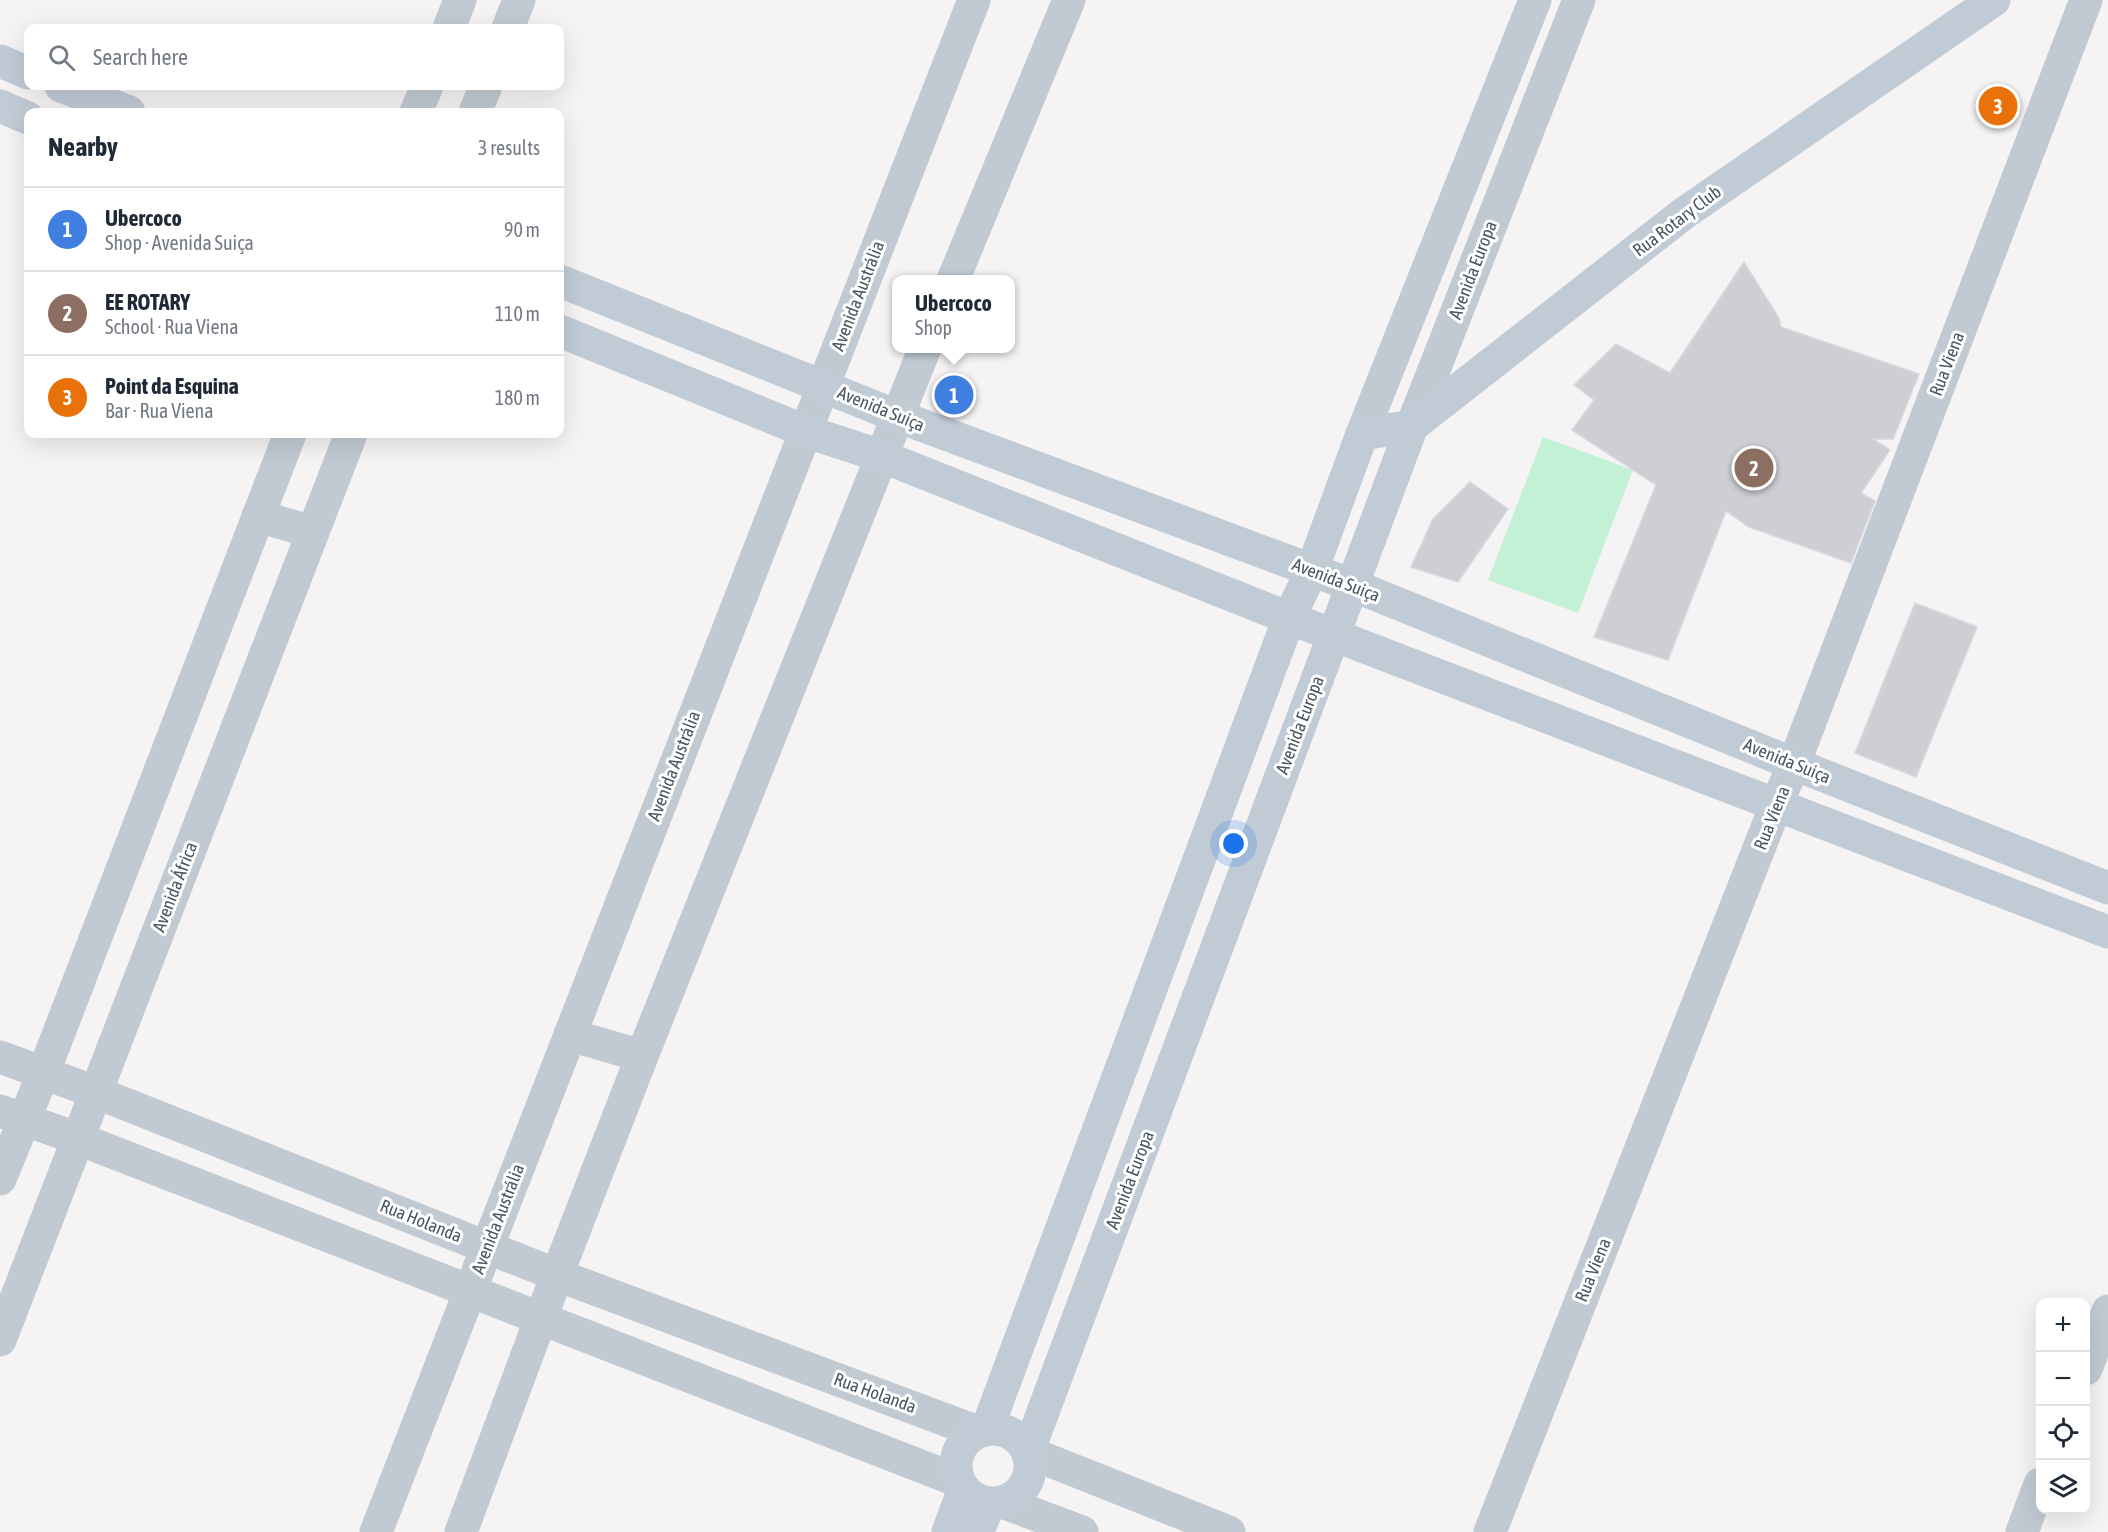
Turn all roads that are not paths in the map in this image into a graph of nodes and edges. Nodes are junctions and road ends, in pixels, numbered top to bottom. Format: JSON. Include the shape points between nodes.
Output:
{"nodes":[{"id":1,"x":460,"y":0,"type":"edge"},
{"id":2,"x":519,"y":0,"type":"edge"},
{"id":3,"x":974,"y":0,"type":"edge"},
{"id":4,"x":1069,"y":0,"type":"edge"},
{"id":5,"x":1534,"y":0,"type":"edge"},
{"id":6,"x":1579,"y":0,"type":"edge"},
{"id":7,"x":1994,"y":0,"type":"edge"},
{"id":8,"x":2086,"y":0,"type":"edge"},
{"id":9,"x":451,"y":24,"type":"edge"},
{"id":10,"x":510,"y":24,"type":"edge"},
{"id":11,"x":0,"y":62,"type":"edge"},
{"id":12,"x":24,"y":71,"type":"edge"},
{"id":13,"x":71,"y":90,"type":"edge"},
{"id":14,"x":425,"y":90,"type":"edge"},
{"id":15,"x":484,"y":90,"type":"edge"},
{"id":16,"x":0,"y":106,"type":"edge"},
{"id":17,"x":119,"y":108,"type":"edge"},
{"id":18,"x":418,"y":108,"type":"edge"},
{"id":19,"x":477,"y":108,"type":"edge"},
{"id":20,"x":24,"y":116,"type":"edge"},
{"id":21,"x":955,"y":275,"type":"edge"},
{"id":22,"x":564,"y":283,"type":"edge"},
{"id":23,"x":564,"y":333,"type":"edge"},
{"id":24,"x":923,"y":353,"type":"edge"},
{"id":25,"x":823,"y":386,"type":"junction"},
{"id":26,"x":897,"y":416,"type":"junction"},
{"id":27,"x":1412,"y":426,"type":"junction"},
{"id":28,"x":805,"y":431,"type":"junction"},
{"id":29,"x":1362,"y":434,"type":"junction"},
{"id":30,"x":288,"y":438,"type":"edge"},
{"id":31,"x":349,"y":438,"type":"edge"},
{"id":32,"x":881,"y":456,"type":"junction"},
{"id":33,"x":258,"y":516,"type":"junction"},
{"id":34,"x":312,"y":532,"type":"junction"},
{"id":35,"x":1312,"y":570,"type":"junction"},
{"id":36,"x":1352,"y":585,"type":"junction"},
{"id":37,"x":1289,"y":618,"type":"junction"},
{"id":38,"x":1334,"y":635,"type":"junction"},
{"id":39,"x":1794,"y":764,"type":"junction"},
{"id":40,"x":1776,"y":805,"type":"junction"},
{"id":41,"x":2108,"y":888,"type":"edge"},
{"id":42,"x":2108,"y":932,"type":"edge"},
{"id":43,"x":570,"y":1035,"type":"junction"},
{"id":44,"x":642,"y":1056,"type":"junction"},
{"id":45,"x":0,"y":1057,"type":"edge"},
{"id":46,"x":43,"y":1074,"type":"junction"},
{"id":47,"x":95,"y":1092,"type":"junction"},
{"id":48,"x":12,"y":1115,"type":"edge"},
{"id":49,"x":79,"y":1139,"type":"junction"},
{"id":50,"x":0,"y":1179,"type":"edge"},
{"id":51,"x":487,"y":1247,"type":"junction"},
{"id":52,"x":557,"y":1275,"type":"junction"},
{"id":53,"x":470,"y":1290,"type":"junction"},
{"id":54,"x":2108,"y":1311,"type":"edge"},
{"id":55,"x":541,"y":1317,"type":"junction"},
{"id":56,"x":0,"y":1340,"type":"edge"},
{"id":57,"x":2090,"y":1356,"type":"edge"},
{"id":58,"x":983,"y":1430,"type":"junction"},
{"id":59,"x":1028,"y":1452,"type":"junction"},
{"id":60,"x":2036,"y":1495,"type":"edge"},
{"id":61,"x":982,"y":1502,"type":"edge"},
{"id":62,"x":376,"y":1532,"type":"edge"},
{"id":63,"x":461,"y":1532,"type":"edge"},
{"id":64,"x":948,"y":1532,"type":"edge"},
{"id":65,"x":1014,"y":1532,"type":"edge"},
{"id":66,"x":1082,"y":1532,"type":"edge"},
{"id":67,"x":1228,"y":1532,"type":"edge"},
{"id":68,"x":1490,"y":1532,"type":"edge"},
{"id":69,"x":2022,"y":1532,"type":"edge"}],
"edges":[{"from":1,"to":9,"type":"street"},
{"from":2,"to":10,"type":"street"},
{"from":3,"to":25,"type":"street","name":"Avenida Austrália"},
{"from":4,"to":21,"type":"street"},
{"from":5,"to":29,"type":"street"},
{"from":6,"to":27,"type":"street","name":"Avenida Europa"},
{"from":7,"to":27,"type":"main road","name":"Rua Rotary Club","via":[[1683,214]]},
{"from":8,"to":39,"type":"street","name":"Rua Viena"},
{"from":11,"to":12,"type":"main road"},
{"from":13,"to":17,"type":"main road"},
{"from":14,"to":18,"type":"street"},
{"from":15,"to":19,"type":"street"},
{"from":16,"to":20,"type":"main road"},
{"from":22,"to":25,"type":"main road","name":"Avenida Suiça"},
{"from":23,"to":28,"type":"main road"},
{"from":24,"to":26,"type":"street"},
{"from":25,"to":26,"type":"main road","name":"Avenida Suiça"},
{"from":25,"to":28,"type":"street","name":"Avenida Austrália"},
{"from":26,"to":32,"type":"street"},
{"from":26,"to":35,"type":"main road","name":"Avenida Suiça"},
{"from":27,"to":29,"type":"main road","name":"Rua Rotary Club"},
{"from":27,"to":36,"type":"main road","name":"Avenida Europa"},
{"from":28,"to":32,"type":"main road"},
{"from":28,"to":43,"type":"street","name":"Avenida Austrália"},
{"from":29,"to":35,"type":"main road"},
{"from":30,"to":33,"type":"street"},
{"from":31,"to":34,"type":"street","name":"Avenida África"},
{"from":32,"to":37,"type":"main road"},
{"from":32,"to":44,"type":"street"},
{"from":33,"to":34,"type":"street"},
{"from":33,"to":46,"type":"street"},
{"from":34,"to":47,"type":"street","name":"Avenida África"},
{"from":35,"to":36,"type":"main road","name":"Avenida Suiça"},
{"from":35,"to":37,"type":"main road"},
{"from":36,"to":38,"type":"main road","name":"Avenida Europa"},
{"from":36,"to":39,"type":"main road","name":"Avenida Suiça"},
{"from":37,"to":38,"type":"main road"},
{"from":37,"to":58,"type":"main road"},
{"from":38,"to":40,"type":"main road"},
{"from":38,"to":59,"type":"main road","name":"Avenida Europa"},
{"from":39,"to":40,"type":"street","name":"Rua Viena"},
{"from":39,"to":41,"type":"main road","name":"Avenida Suiça"},
{"from":40,"to":42,"type":"main road"},
{"from":40,"to":68,"type":"street","name":"Rua Viena"},
{"from":43,"to":44,"type":"street"},
{"from":43,"to":51,"type":"street","name":"Avenida Austrália"},
{"from":44,"to":52,"type":"street"},
{"from":45,"to":46,"type":"street","name":"Rua Holanda"},
{"from":46,"to":47,"type":"street","name":"Rua Holanda"},
{"from":46,"to":48,"type":"street"},
{"from":47,"to":49,"type":"street","name":"Avenida África"},
{"from":47,"to":51,"type":"street","name":"Rua Holanda"},
{"from":48,"to":49,"type":"street"},
{"from":48,"to":50,"type":"street"},
{"from":49,"to":53,"type":"street"},
{"from":49,"to":56,"type":"street","name":"Avenida África"},
{"from":51,"to":52,"type":"street","name":"Rua Holanda"},
{"from":51,"to":53,"type":"street","name":"Avenida Austrália"},
{"from":52,"to":55,"type":"street"},
{"from":52,"to":58,"type":"street","name":"Rua Holanda"},
{"from":53,"to":55,"type":"street"},
{"from":53,"to":62,"type":"street","name":"Avenida Austrália"},
{"from":54,"to":57,"type":"street"},
{"from":55,"to":61,"type":"street"},
{"from":55,"to":63,"type":"street"},
{"from":58,"to":59,"type":"main road","via":[[1007,1431]]},
{"from":58,"to":61,"type":"main road","via":[[965,1443],[957,1458]]},
{"from":59,"to":61,"type":"main road","via":[[1030,1473],[1026,1483],[1012,1498]]},
{"from":59,"to":67,"type":"street"},
{"from":60,"to":69,"type":"street"},
{"from":61,"to":64,"type":"main road"},
{"from":61,"to":65,"type":"street"},
{"from":61,"to":66,"type":"street"}]}
